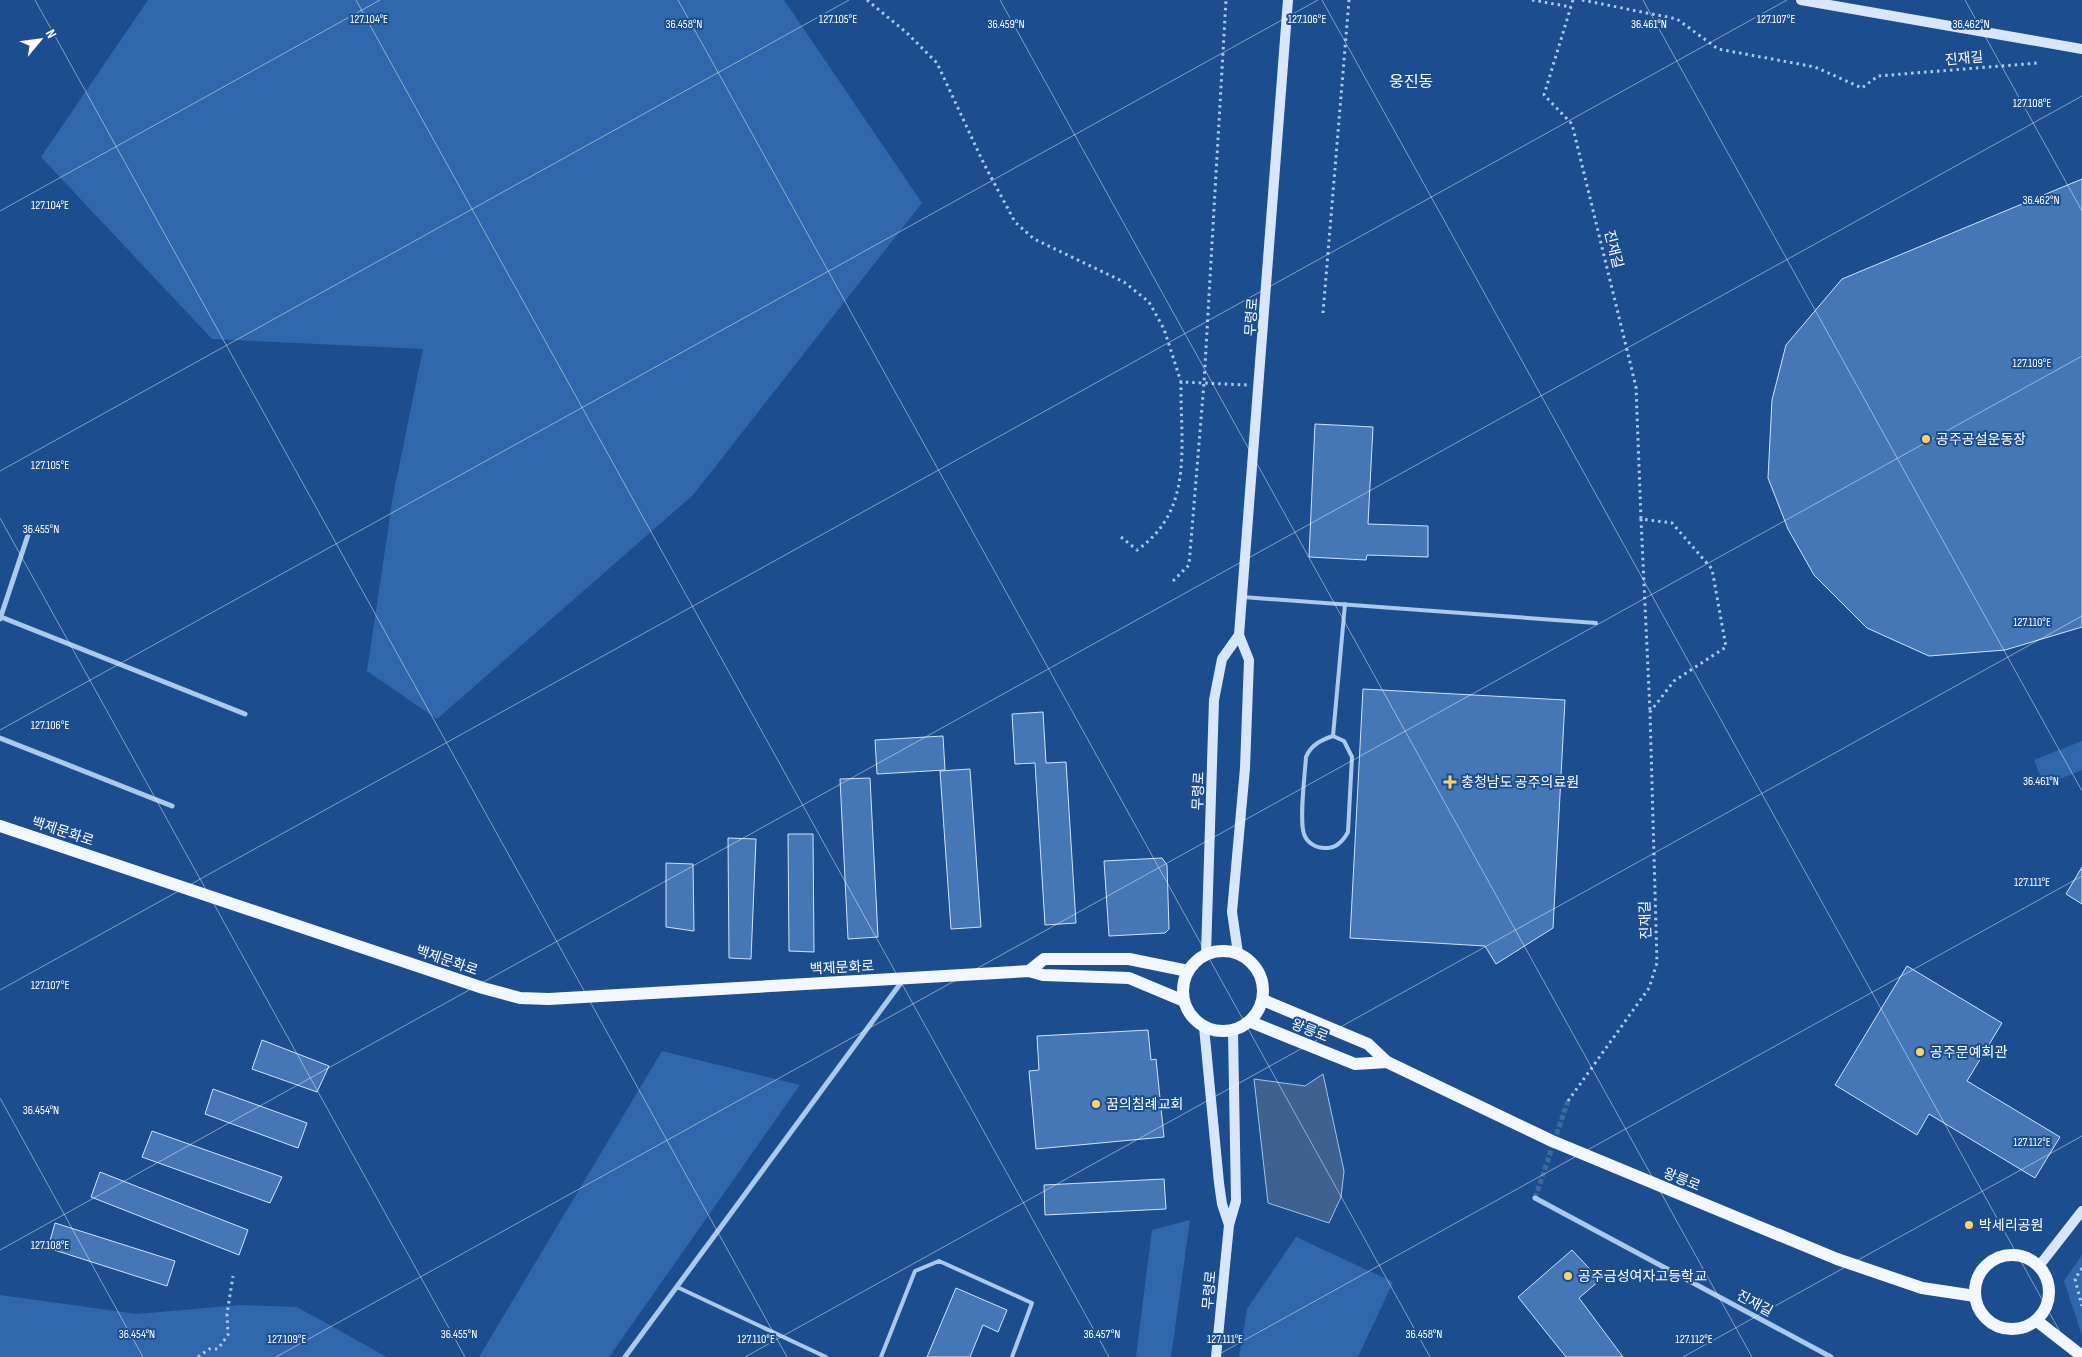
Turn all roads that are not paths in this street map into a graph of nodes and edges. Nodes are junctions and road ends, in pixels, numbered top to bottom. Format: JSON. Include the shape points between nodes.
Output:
{"nodes":[{"id":1,"x":1288,"y":0,"type":"edge"},
{"id":2,"x":1801,"y":0,"type":"edge"},
{"id":3,"x":2082,"y":48,"type":"edge"},
{"id":4,"x":30,"y":529,"type":"dead end"},
{"id":5,"x":1241,"y":596,"type":"junction"},
{"id":6,"x":1345,"y":604,"type":"junction"},
{"id":7,"x":0,"y":618,"type":"edge"},
{"id":8,"x":1596,"y":623,"type":"dead end"},
{"id":9,"x":1239,"y":635,"type":"junction"},
{"id":10,"x":244,"y":714,"type":"dead end"},
{"id":11,"x":1333,"y":736,"type":"junction"},
{"id":12,"x":0,"y":738,"type":"edge"},
{"id":13,"x":172,"y":806,"type":"dead end"},
{"id":14,"x":0,"y":826,"type":"edge"},
{"id":15,"x":1238,"y":953,"type":"junction"},
{"id":16,"x":1206,"y":954,"type":"junction"},
{"id":17,"x":1029,"y":970,"type":"junction"},
{"id":18,"x":1188,"y":971,"type":"junction"},
{"id":19,"x":905,"y":978,"type":"junction"},
{"id":20,"x":1263,"y":1000,"type":"junction"},
{"id":21,"x":1184,"y":1001,"type":"junction"},
{"id":22,"x":1251,"y":1022,"type":"junction"},
{"id":23,"x":1204,"y":1027,"type":"junction"},
{"id":24,"x":1234,"y":1031,"type":"junction"},
{"id":25,"x":1387,"y":1062,"type":"junction"},
{"id":26,"x":1535,"y":1198,"type":"dead end"},
{"id":27,"x":2082,"y":1211,"type":"edge"},
{"id":28,"x":1229,"y":1225,"type":"junction"},
{"id":29,"x":2039,"y":1266,"type":"junction"},
{"id":30,"x":677,"y":1287,"type":"junction"},
{"id":31,"x":1975,"y":1296,"type":"junction"},
{"id":32,"x":2037,"y":1321,"type":"junction"},
{"id":33,"x":2082,"y":1356,"type":"edge"},
{"id":34,"x":626,"y":1357,"type":"edge"},
{"id":35,"x":826,"y":1357,"type":"edge"},
{"id":36,"x":881,"y":1357,"type":"edge"},
{"id":37,"x":1012,"y":1357,"type":"edge"},
{"id":38,"x":1216,"y":1357,"type":"edge"},
{"id":39,"x":1831,"y":1357,"type":"edge"}],
"edges":[{"from":1,"to":5,"type":"main road","name":"무령로"},
{"from":2,"to":3,"type":"main road"},
{"from":4,"to":7,"type":"street"},
{"from":5,"to":6,"type":"lane"},
{"from":5,"to":9,"type":"main road","name":"무령로"},
{"from":6,"to":8,"type":"lane"},
{"from":6,"to":11,"type":"lane"},
{"from":7,"to":10,"type":"street"},
{"from":9,"to":15,"type":"main road","name":"무령로","via":[[1249,660],[1245,768],[1232,912]]},
{"from":9,"to":16,"type":"main road","name":"무령로","via":[[1222,659],[1214,700]]},
{"from":11,"to":11,"type":"lane","via":[[1320,741],[1306,757],[1304,834],[1312,845],[1322,849],[1342,842],[1348,832],[1352,757],[1344,741]]},
{"from":12,"to":13,"type":"street"},
{"from":14,"to":19,"type":"main road","name":"백제문화로","via":[[520,998],[549,999]]},
{"from":15,"to":16,"type":"main road"},
{"from":15,"to":20,"type":"main road","via":[[1256,967],[1262,977]]},
{"from":16,"to":18,"type":"main road"},
{"from":17,"to":18,"type":"main road","name":"백제문화로","via":[[1044,959],[1129,958]]},
{"from":17,"to":19,"type":"main road","name":"백제문화로"},
{"from":17,"to":21,"type":"main road","name":"백제문화로","via":[[1043,975],[1129,978]]},
{"from":18,"to":21,"type":"main road","via":[[1184,980]]},
{"from":19,"to":30,"type":"street"},
{"from":20,"to":22,"type":"main road"},
{"from":20,"to":25,"type":"main road","name":"왕릉로","via":[[1368,1044]]},
{"from":21,"to":23,"type":"main road","via":[[1195,1020]]},
{"from":22,"to":24,"type":"main road"},
{"from":22,"to":25,"type":"main road","name":"왕릉로","via":[[1355,1064]]},
{"from":23,"to":24,"type":"main road","via":[[1214,1031]]},
{"from":23,"to":28,"type":"main road","name":"무령로","via":[[1222,1204]]},
{"from":24,"to":28,"type":"main road","name":"무령로","via":[[1236,1201]]},
{"from":25,"to":31,"type":"main road","name":"왕릉로","via":[[1552,1141],[1837,1259],[1922,1288]]},
{"from":26,"to":39,"type":"street","name":"진재길"},
{"from":27,"to":29,"type":"main road"},
{"from":28,"to":38,"type":"main road","name":"무령로"},
{"from":29,"to":31,"type":"main road","via":[[2018,1255],[1995,1259],[1978,1276]]},
{"from":29,"to":32,"type":"main road","via":[[2050,1288],[2045,1311]]},
{"from":30,"to":34,"type":"street"},
{"from":30,"to":35,"type":"lane"},
{"from":31,"to":32,"type":"main road","via":[[1981,1313],[2001,1328],[2026,1328]]},
{"from":32,"to":33,"type":"main road"},
{"from":36,"to":37,"type":"lane","via":[[915,1271],[939,1261],[1032,1303]]}]}
